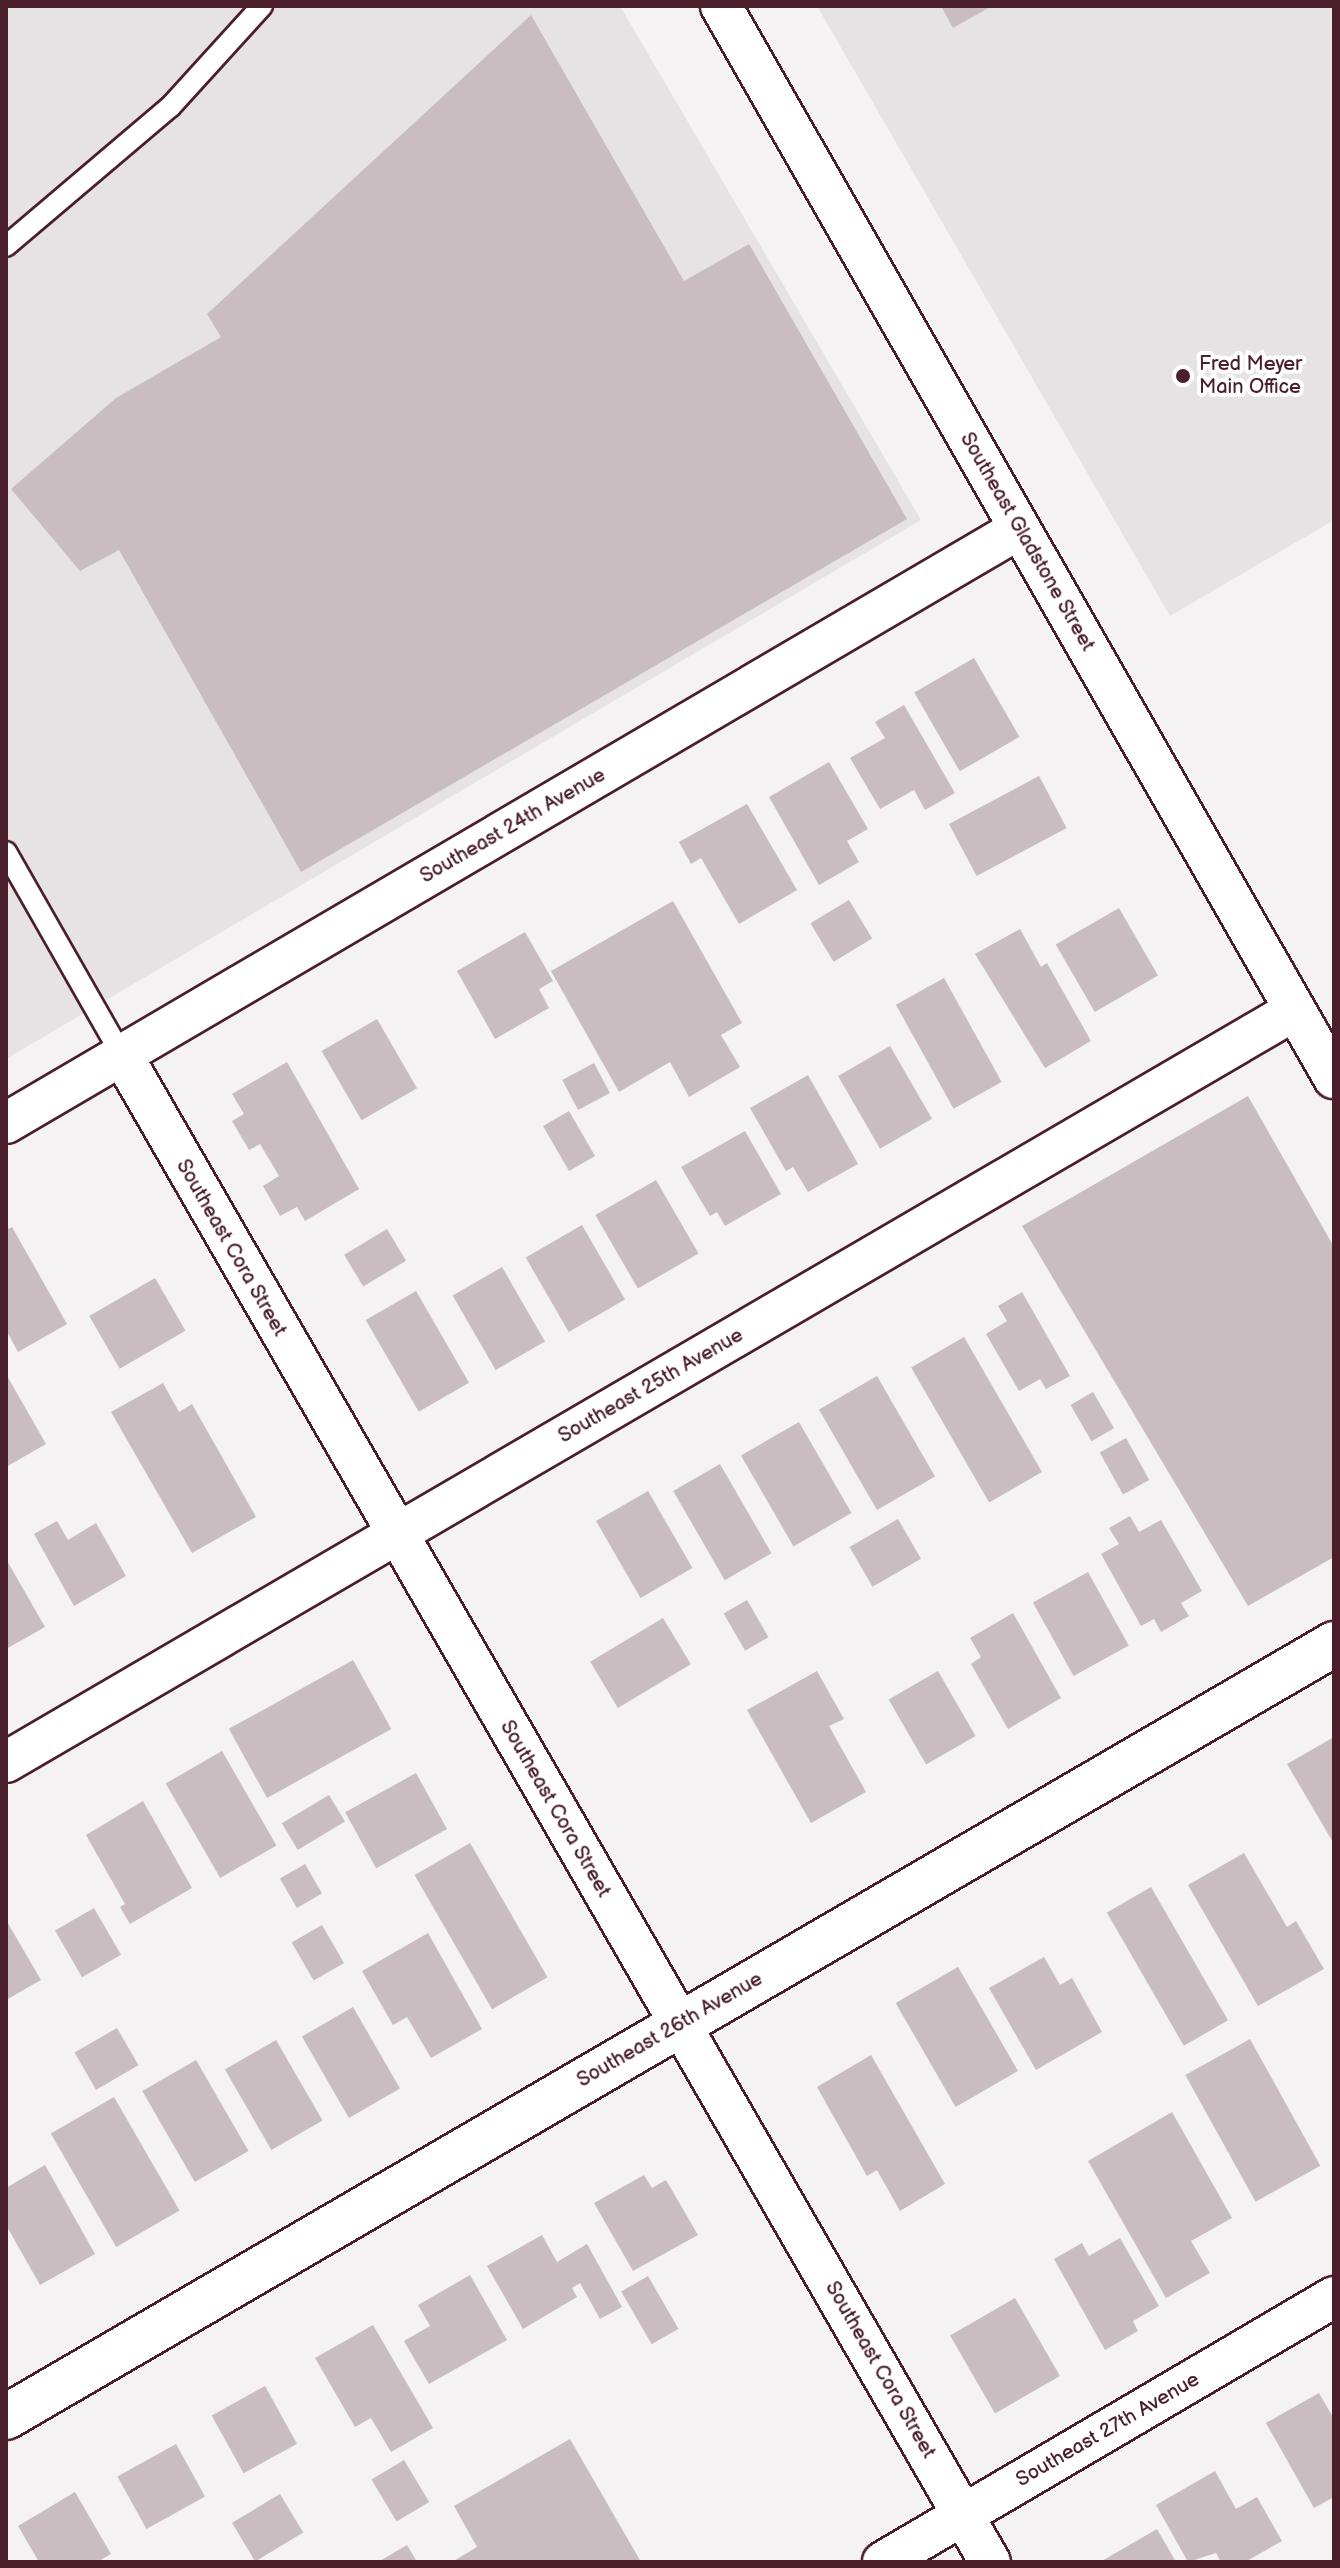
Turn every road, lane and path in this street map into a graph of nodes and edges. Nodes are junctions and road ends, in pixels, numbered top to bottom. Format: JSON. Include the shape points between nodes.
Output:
{"nodes":[{"id":1,"x":262,"y":6,"type":"edge"},
{"id":2,"x":721,"y":6,"type":"edge"},
{"id":3,"x":6,"y":246,"type":"edge"},
{"id":4,"x":1019,"y":529,"type":"junction"},
{"id":5,"x":6,"y":852,"type":"edge"},
{"id":6,"x":1295,"y":1010,"type":"junction"},
{"id":7,"x":122,"y":1055,"type":"junction"},
{"id":8,"x":1334,"y":1078,"type":"edge"},
{"id":9,"x":6,"y":1123,"type":"edge"},
{"id":10,"x":395,"y":1535,"type":"junction"},
{"id":11,"x":1334,"y":1644,"type":"edge"},
{"id":12,"x":6,"y":1762,"type":"edge"},
{"id":13,"x":680,"y":2024,"type":"junction"},
{"id":14,"x":1334,"y":2297,"type":"edge"},
{"id":15,"x":6,"y":2417,"type":"edge"},
{"id":16,"x":963,"y":2515,"type":"junction"},
{"id":17,"x":883,"y":2562,"type":"edge"},
{"id":18,"x":990,"y":2562,"type":"edge"}],
"edges":[{"from":1,"to":3,"type":"lane","via":[[170,107]]},
{"from":2,"to":4,"type":"street","name":"Southeast Gladstone Street"},
{"from":4,"to":6,"type":"street","name":"Southeast Gladstone Street"},
{"from":4,"to":7,"type":"street","name":"Southeast 24th Avenue"},
{"from":5,"to":7,"type":"lane"},
{"from":6,"to":8,"type":"street","name":"Southeast Gladstone Street"},
{"from":6,"to":10,"type":"street","name":"Southeast 25th Avenue"},
{"from":7,"to":9,"type":"street","name":"Southeast 24th Avenue"},
{"from":7,"to":10,"type":"street","name":"Southeast Cora Street"},
{"from":10,"to":12,"type":"street","name":"Southeast 25th Avenue"},
{"from":10,"to":13,"type":"street","name":"Southeast Cora Street"},
{"from":11,"to":13,"type":"street","name":"Southeast 26th Avenue"},
{"from":13,"to":15,"type":"street","name":"Southeast 26th Avenue"},
{"from":13,"to":16,"type":"street","name":"Southeast Cora Street"},
{"from":14,"to":16,"type":"street","name":"Southeast 27th Avenue"},
{"from":16,"to":17,"type":"street","name":"Southeast 27th Avenue"},
{"from":16,"to":18,"type":"street","name":"Southeast Cora Street"}]}
